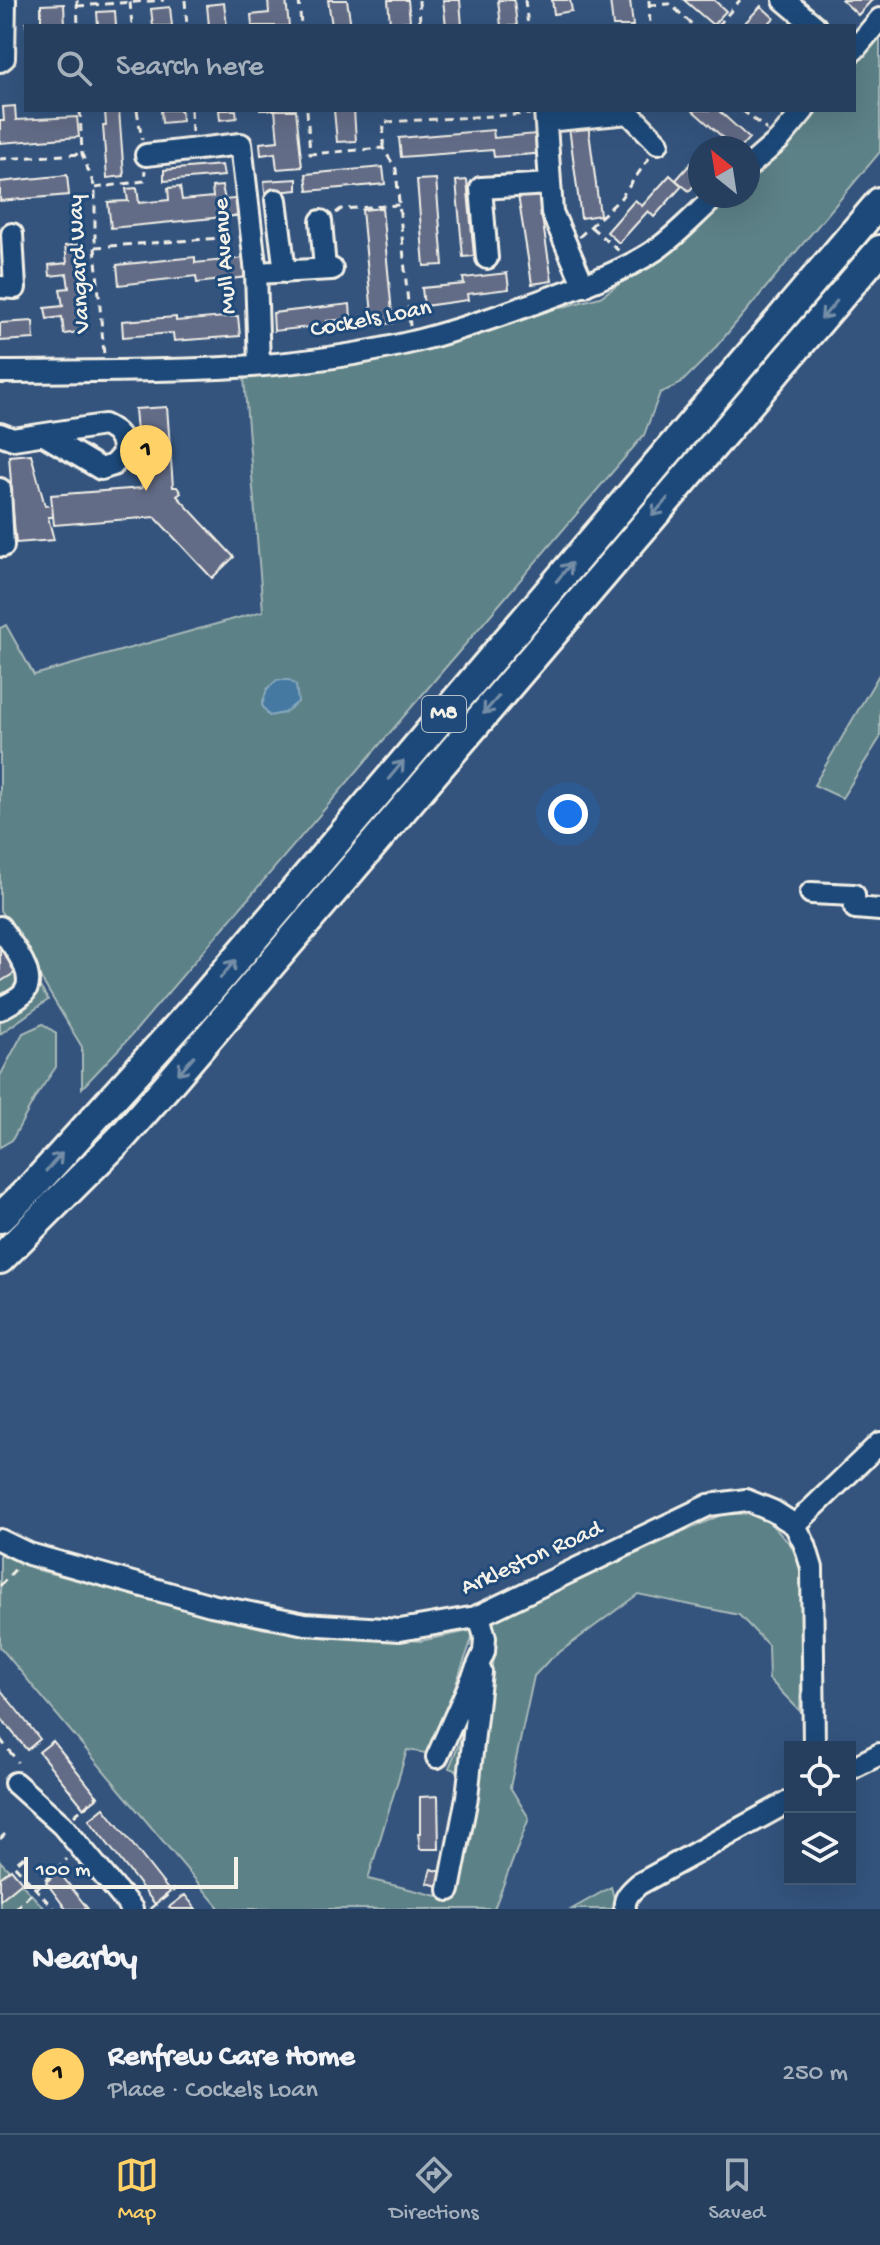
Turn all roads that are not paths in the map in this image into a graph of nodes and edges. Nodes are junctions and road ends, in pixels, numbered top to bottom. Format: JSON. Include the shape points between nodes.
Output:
{"nodes":[{"id":1,"x":5,"y":0,"type":"edge"},
{"id":2,"x":784,"y":0,"type":"edge"},
{"id":3,"x":880,"y":19,"type":"edge"},
{"id":4,"x":813,"y":24,"type":"edge"},
{"id":5,"x":856,"y":48,"type":"edge"},
{"id":6,"x":0,"y":61,"type":"edge"},
{"id":7,"x":802,"y":112,"type":"edge"},
{"id":8,"x":545,"y":114,"type":"edge"},
{"id":9,"x":658,"y":143,"type":"road end"},
{"id":10,"x":146,"y":155,"type":"dead end"},
{"id":11,"x":760,"y":157,"type":"edge"},
{"id":12,"x":550,"y":184,"type":"junction"},
{"id":13,"x":276,"y":200,"type":"dead end"},
{"id":14,"x":880,"y":202,"type":"edge"},
{"id":15,"x":703,"y":208,"type":"edge"},
{"id":16,"x":321,"y":221,"type":"road end"},
{"id":17,"x":12,"y":234,"type":"dead end"},
{"id":18,"x":880,"y":250,"type":"edge"},
{"id":19,"x":487,"y":258,"type":"dead end"},
{"id":20,"x":285,"y":272,"type":"junction"},
{"id":21,"x":256,"y":273,"type":"junction"},
{"id":22,"x":584,"y":286,"type":"junction"},
{"id":23,"x":0,"y":287,"type":"edge"},
{"id":24,"x":259,"y":365,"type":"junction"},
{"id":25,"x":0,"y":372,"type":"edge"},
{"id":26,"x":0,"y":434,"type":"edge"},
{"id":27,"x":44,"y":435,"type":"dead end"},
{"id":28,"x":0,"y":489,"type":"edge"},
{"id":29,"x":3,"y":546,"type":"dead end"},
{"id":30,"x":811,"y":893,"type":"dead end"},
{"id":31,"x":880,"y":910,"type":"edge"},
{"id":32,"x":0,"y":927,"type":"edge"},
{"id":33,"x":0,"y":1009,"type":"edge"},
{"id":34,"x":0,"y":1218,"type":"edge"},
{"id":35,"x":0,"y":1259,"type":"edge"},
{"id":36,"x":880,"y":1443,"type":"edge"},
{"id":37,"x":795,"y":1525,"type":"junction"},
{"id":38,"x":0,"y":1540,"type":"edge"},
{"id":39,"x":479,"y":1615,"type":"junction"},
{"id":40,"x":478,"y":1666,"type":"junction"},
{"id":41,"x":814,"y":1741,"type":"edge"},
{"id":42,"x":880,"y":1754,"type":"edge"},
{"id":43,"x":437,"y":1757,"type":"dead end"},
{"id":44,"x":856,"y":1766,"type":"edge"},
{"id":45,"x":15,"y":1783,"type":"dead end"},
{"id":46,"x":784,"y":1804,"type":"edge"},
{"id":47,"x":449,"y":1890,"type":"dead end"},
{"id":48,"x":132,"y":1909,"type":"edge"},
{"id":49,"x":625,"y":1909,"type":"edge"}],
"edges":[{"from":1,"to":6,"type":"street"},
{"from":2,"to":4,"type":"street"},
{"from":3,"to":5,"type":"street"},
{"from":7,"to":11,"type":"street"},
{"from":8,"to":9,"type":"street","via":[[629,113]]},
{"from":8,"to":12,"type":"street"},
{"from":10,"to":21,"type":"street","name":"Mull Avenue","via":[[241,144]]},
{"from":12,"to":19,"type":"street","via":[[481,188]]},
{"from":12,"to":22,"type":"street","via":[[552,212]]},
{"from":13,"to":20,"type":"street"},
{"from":34,"to":14,"type":"highway","number":"M8","one_way":true,"via":[[199,1003]]},
{"from":15,"to":22,"type":"street","name":"Cockels Loan","via":[[657,249]]},
{"from":16,"to":20,"type":"street","via":[[328,269]]},
{"from":17,"to":23,"type":"street","via":[[15,288]]},
{"from":18,"to":35,"type":"highway","number":"M8","one_way":true,"via":[[173,1079]]},
{"from":20,"to":21,"type":"street"},
{"from":21,"to":24,"type":"street","name":"Mull Avenue"},
{"from":22,"to":24,"type":"street","name":"Cockels Loan","via":[[412,342]]},
{"from":24,"to":25,"type":"street","name":"Cockels Loan"},
{"from":26,"to":27,"type":"street","via":[[13,439]]},
{"from":28,"to":29,"type":"street"},
{"from":30,"to":31,"type":"street","via":[[854,895],[855,908]]},
{"from":32,"to":33,"type":"street","via":[[29,983],[24,994]]},
{"from":36,"to":37,"type":"street"},
{"from":37,"to":39,"type":"street","name":"Arkleston Road","via":[[746,1500],[709,1505]]},
{"from":37,"to":41,"type":"street","via":[[812,1568]]},
{"from":38,"to":39,"type":"street","name":"Arkleston Road","via":[[29,1554],[211,1605],[305,1624],[400,1630]]},
{"from":39,"to":40,"type":"street","via":[[485,1638]]},
{"from":40,"to":43,"type":"street"},
{"from":40,"to":47,"type":"street","via":[[467,1797]]},
{"from":42,"to":44,"type":"street"},
{"from":45,"to":48,"type":"street","via":[[62,1825]]},
{"from":46,"to":49,"type":"street","via":[[639,1884]]}]}
